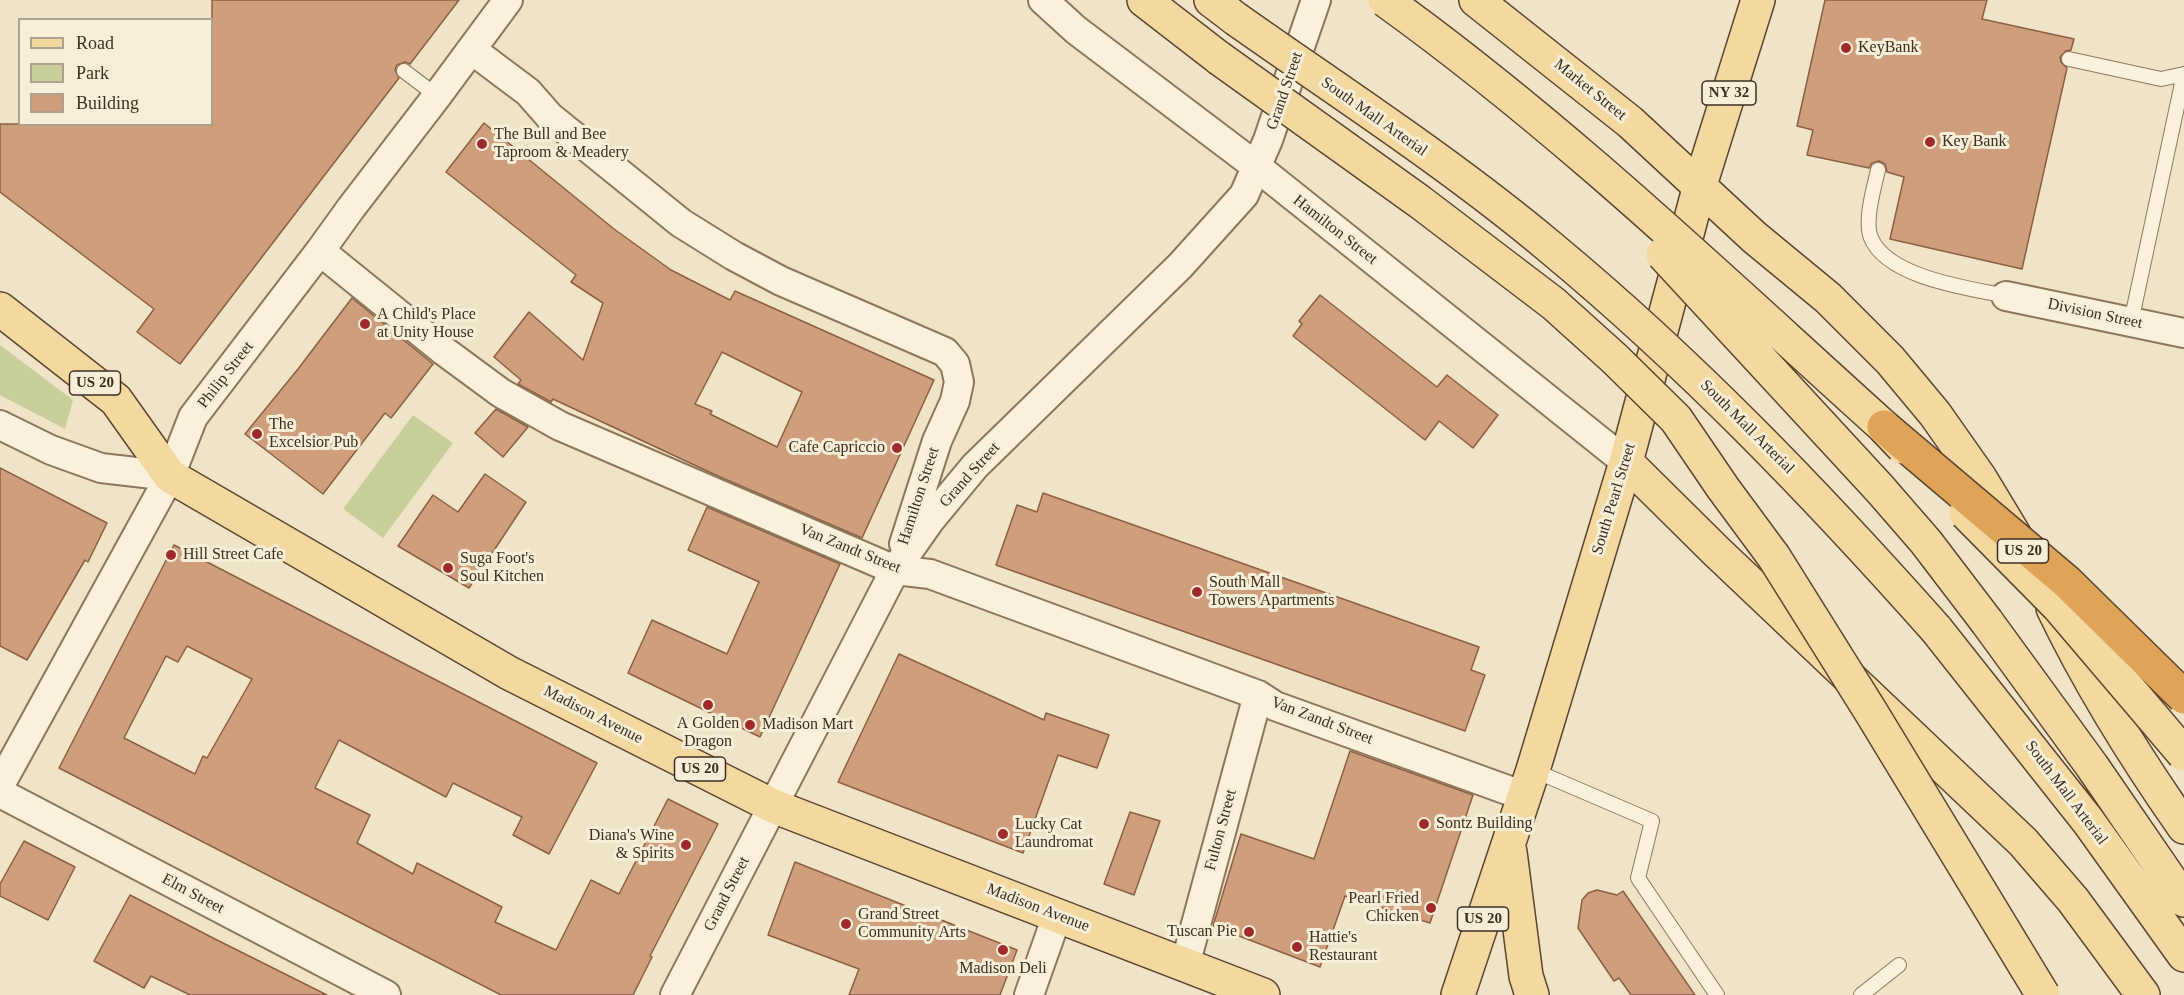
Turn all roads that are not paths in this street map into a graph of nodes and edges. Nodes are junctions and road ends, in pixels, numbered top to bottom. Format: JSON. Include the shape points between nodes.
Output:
{"nodes":[{"id":1,"x":508,"y":0,"type":"edge"},
{"id":2,"x":1043,"y":0,"type":"edge"},
{"id":3,"x":1144,"y":0,"type":"edge"},
{"id":4,"x":1316,"y":0,"type":"edge"},
{"id":5,"x":1368,"y":0,"type":"edge"},
{"id":6,"x":1385,"y":0,"type":"edge"},
{"id":7,"x":1476,"y":0,"type":"edge"},
{"id":8,"x":1758,"y":0,"type":"edge"},
{"id":9,"x":1223,"y":9,"type":"edge"},
{"id":10,"x":472,"y":50,"type":"junction"},
{"id":11,"x":2069,"y":59,"type":"dead end"},
{"id":12,"x":404,"y":71,"type":"dead end"},
{"id":13,"x":2184,"y":74,"type":"edge"},
{"id":14,"x":437,"y":96,"type":"junction"},
{"id":15,"x":1257,"y":167,"type":"junction"},
{"id":16,"x":1878,"y":170,"type":"dead end"},
{"id":17,"x":1700,"y":185,"type":"junction"},
{"id":18,"x":320,"y":251,"type":"junction"},
{"id":19,"x":2006,"y":296,"type":"joint"},
{"id":20,"x":0,"y":309,"type":"edge"},
{"id":21,"x":2131,"y":322,"type":"junction"},
{"id":22,"x":2184,"y":333,"type":"edge"},
{"id":23,"x":0,"y":425,"type":"edge"},
{"id":24,"x":1884,"y":427,"type":"junction"},
{"id":25,"x":1626,"y":462,"type":"junction"},
{"id":26,"x":170,"y":476,"type":"junction"},
{"id":27,"x":895,"y":570,"type":"junction"},
{"id":28,"x":2166,"y":669,"type":"dead end"},
{"id":29,"x":2184,"y":675,"type":"edge"},
{"id":30,"x":1258,"y":695,"type":"junction"},
{"id":31,"x":2184,"y":697,"type":"edge"},
{"id":32,"x":2184,"y":754,"type":"edge"},
{"id":33,"x":1528,"y":783,"type":"junction"},
{"id":34,"x":0,"y":785,"type":"edge"},
{"id":35,"x":0,"y":793,"type":"edge"},
{"id":36,"x":773,"y":806,"type":"junction"},
{"id":37,"x":2184,"y":827,"type":"edge"},
{"id":38,"x":1509,"y":844,"type":"junction"},
{"id":39,"x":2184,"y":900,"type":"edge"},
{"id":40,"x":1057,"y":916,"type":"junction"},
{"id":41,"x":2184,"y":955,"type":"edge"},
{"id":42,"x":1185,"y":965,"type":"junction"},
{"id":43,"x":1899,"y":965,"type":"dead end"},
{"id":44,"x":386,"y":995,"type":"edge"},
{"id":45,"x":675,"y":995,"type":"edge"},
{"id":46,"x":1029,"y":995,"type":"edge"},
{"id":47,"x":1263,"y":995,"type":"edge"},
{"id":48,"x":1458,"y":995,"type":"edge"},
{"id":49,"x":1532,"y":995,"type":"edge"},
{"id":50,"x":1717,"y":995,"type":"edge"},
{"id":51,"x":1861,"y":995,"type":"edge"},
{"id":52,"x":2043,"y":995,"type":"edge"},
{"id":53,"x":2143,"y":995,"type":"edge"}],
"edges":[{"from":1,"to":10,"type":"street","name":"Philip Street"},
{"from":2,"to":15,"type":"street","name":"Hamilton Street","via":[[1076,30]]},
{"from":3,"to":52,"type":"main road","bridge":true,"via":[[1554,304],[1676,419],[1780,566]]},
{"from":4,"to":15,"type":"street","name":"Grand Street"},
{"from":5,"to":39,"type":"main road","name":"South Mall Arterial","bridge":true,"via":[[1602,197],[1668,259],[1880,489],[1926,542],[2040,692]]},
{"from":6,"to":24,"type":"main road","bridge":true,"via":[[1448,46],[1612,182]]},
{"from":7,"to":17,"type":"main road","name":"Market Street","via":[[1605,101]]},
{"from":8,"to":17,"type":"main road","name":"South Pearl Street","number":"NY 32"},
{"from":9,"to":41,"type":"main road","name":"South Mall Arterial","bridge":true,"via":[[1470,184],[1549,246],[1714,393],[1786,465],[1936,629],[2081,813]]},
{"from":10,"to":14,"type":"street","name":"Philip Street"},
{"from":10,"to":27,"type":"street","name":"Hamilton Street","via":[[528,92],[543,109],[681,223],[781,281],[945,352],[956,364],[956,401],[937,441]]},
{"from":11,"to":13,"type":"lane","via":[[2161,79]]},
{"from":12,"to":14,"type":"lane"},
{"from":13,"to":21,"type":"lane"},
{"from":14,"to":18,"type":"street","name":"Philip Street"},
{"from":15,"to":25,"type":"street","name":"Hamilton Street"},
{"from":15,"to":27,"type":"street","name":"Grand Street","via":[[1244,195],[1180,266],[975,466]]},
{"from":16,"to":19,"type":"lane","via":[[1869,217],[1871,238],[1888,260],[1932,280]]},
{"from":17,"to":25,"type":"main road","name":"South Pearl Street","number":"US 20"},
{"from":17,"to":37,"type":"main road","number":"US 20","bridge":true,"via":[[1754,237],[1828,298],[1890,360],[1935,414],[1980,478],[2033,567],[2100,699]]},
{"from":18,"to":26,"type":"street","name":"Philip Street","via":[[193,417]]},
{"from":18,"to":27,"type":"street","name":"Van Zandt Street","via":[[501,393],[560,426]]},
{"from":19,"to":21,"type":"street","name":"Division Street"},
{"from":20,"to":26,"type":"main road","name":"Madison Avenue","number":"US 20","via":[[116,400]]},
{"from":21,"to":22,"type":"street","name":"Division Street"},
{"from":23,"to":26,"type":"street","via":[[51,450],[101,468]]},
{"from":24,"to":31,"type":"highway","bridge":true,"via":[[2067,582]]},
{"from":24,"to":32,"type":"main road","bridge":true,"via":[[2059,607]]},
{"from":25,"to":33,"type":"main road","name":"South Pearl Street","number":"US 20"},
{"from":25,"to":53,"type":"main road","via":[[2023,842],[2073,900]]},
{"from":26,"to":34,"type":"street","name":"Philip Street"},
{"from":26,"to":36,"type":"main road","name":"Madison Avenue","number":"US 20","via":[[509,673]]},
{"from":27,"to":30,"type":"street","name":"Van Zandt Street","via":[[930,574]]},
{"from":27,"to":36,"type":"street","name":"Grand Street"},
{"from":28,"to":29,"type":"lane"},
{"from":30,"to":33,"type":"street","name":"Van Zandt Street","via":[[1275,706]]},
{"from":30,"to":42,"type":"street","name":"Fulton Street"},
{"from":33,"to":38,"type":"main road","name":"South Pearl Street","number":"US 20"},
{"from":33,"to":50,"type":"lane","via":[[1652,821],[1638,878]]},
{"from":35,"to":44,"type":"street","name":"Elm Street"},
{"from":36,"to":40,"type":"main road","name":"Madison Avenue","number":"US 20"},
{"from":36,"to":45,"type":"street","name":"Grand Street"},
{"from":38,"to":48,"type":"main road","name":"South Pearl Street","number":"US 20"},
{"from":38,"to":49,"type":"main road","via":[[1526,976]]},
{"from":40,"to":42,"type":"main road","name":"Madison Avenue","number":"US 20"},
{"from":40,"to":46,"type":"street"},
{"from":42,"to":47,"type":"main road","name":"Madison Avenue","number":"US 20"},
{"from":43,"to":51,"type":"lane"}]}
